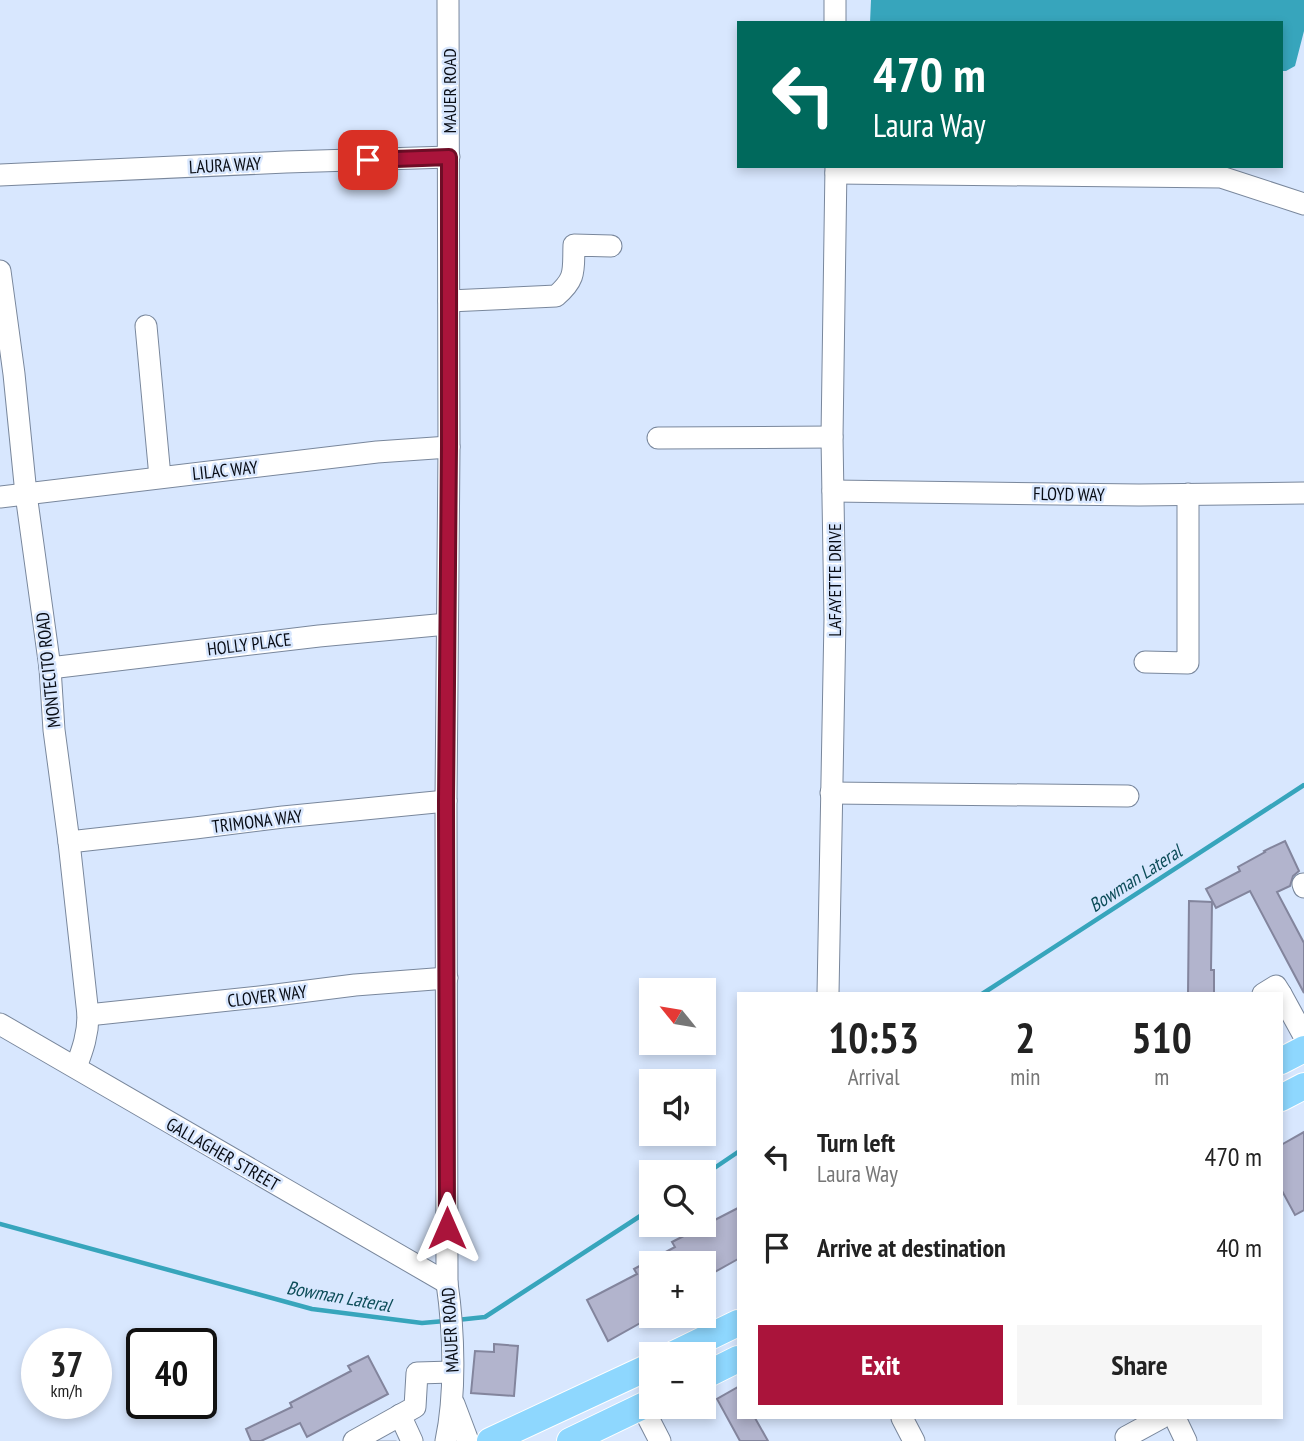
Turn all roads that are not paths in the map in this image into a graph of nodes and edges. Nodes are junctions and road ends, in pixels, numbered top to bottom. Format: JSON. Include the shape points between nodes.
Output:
{"nodes":[{"id":1,"x":448,"y":0,"type":"edge"},
{"id":2,"x":835,"y":0,"type":"edge"},
{"id":3,"x":835,"y":21,"type":"edge"},
{"id":4,"x":449,"y":157,"type":"junction"},
{"id":5,"x":836,"y":170,"type":"edge"},
{"id":6,"x":0,"y":175,"type":"edge"},
{"id":7,"x":1304,"y":204,"type":"edge"},
{"id":8,"x":611,"y":246,"type":"dead end"},
{"id":9,"x":0,"y":271,"type":"edge"},
{"id":10,"x":449,"y":302,"type":"junction"},
{"id":11,"x":146,"y":326,"type":"dead end"},
{"id":12,"x":832,"y":437,"type":"junction"},
{"id":13,"x":658,"y":438,"type":"dead end"},
{"id":14,"x":449,"y":447,"type":"junction"},
{"id":15,"x":160,"y":477,"type":"junction"},
{"id":16,"x":833,"y":491,"type":"junction"},
{"id":17,"x":1304,"y":493,"type":"edge"},
{"id":18,"x":26,"y":494,"type":"junction"},
{"id":19,"x":1188,"y":494,"type":"junction"},
{"id":20,"x":0,"y":497,"type":"edge"},
{"id":21,"x":447,"y":624,"type":"junction"},
{"id":22,"x":1145,"y":662,"type":"dead end"},
{"id":23,"x":50,"y":668,"type":"junction"},
{"id":24,"x":831,"y":793,"type":"junction"},
{"id":25,"x":1128,"y":796,"type":"dead end"},
{"id":26,"x":446,"y":801,"type":"junction"},
{"id":27,"x":69,"y":842,"type":"junction"},
{"id":28,"x":447,"y":978,"type":"junction"},
{"id":29,"x":828,"y":992,"type":"edge"},
{"id":30,"x":1266,"y":992,"type":"edge"},
{"id":31,"x":1280,"y":992,"type":"edge"},
{"id":32,"x":1283,"y":998,"type":"edge"},
{"id":33,"x":88,"y":1015,"type":"junction"},
{"id":34,"x":0,"y":1024,"type":"edge"},
{"id":35,"x":1304,"y":1036,"type":"edge"},
{"id":36,"x":1304,"y":1049,"type":"edge"},
{"id":37,"x":1283,"y":1060,"type":"edge"},
{"id":38,"x":76,"y":1067,"type":"junction"},
{"id":39,"x":1304,"y":1086,"type":"edge"},
{"id":40,"x":1283,"y":1097,"type":"edge"},
{"id":41,"x":447,"y":1283,"type":"junction"},
{"id":42,"x":737,"y":1323,"type":"edge"},
{"id":43,"x":699,"y":1342,"type":"edge"},
{"id":44,"x":737,"y":1360,"type":"edge"},
{"id":45,"x":716,"y":1370,"type":"edge"},
{"id":46,"x":452,"y":1371,"type":"junction"},
{"id":47,"x":639,"y":1372,"type":"edge"},
{"id":48,"x":453,"y":1399,"type":"junction"},
{"id":49,"x":639,"y":1408,"type":"edge"},
{"id":50,"x":408,"y":1411,"type":"junction"},
{"id":51,"x":652,"y":1419,"type":"edge"},
{"id":52,"x":903,"y":1419,"type":"edge"},
{"id":53,"x":1159,"y":1419,"type":"edge"},
{"id":54,"x":1175,"y":1419,"type":"edge"},
{"id":55,"x":372,"y":1437,"type":"edge"},
{"id":56,"x":1126,"y":1437,"type":"dead end"},
{"id":57,"x":412,"y":1441,"type":"edge"},
{"id":58,"x":446,"y":1441,"type":"edge"},
{"id":59,"x":468,"y":1441,"type":"edge"},
{"id":60,"x":490,"y":1441,"type":"edge"},
{"id":61,"x":570,"y":1441,"type":"edge"},
{"id":62,"x":660,"y":1441,"type":"edge"},
{"id":63,"x":914,"y":1441,"type":"edge"},
{"id":64,"x":1186,"y":1441,"type":"edge"}],
"edges":[{"from":1,"to":4,"type":"street","name":"MAUER ROAD"},
{"from":2,"to":3,"type":"street"},
{"from":4,"to":6,"type":"street","name":"LAURA WAY"},
{"from":4,"to":10,"type":"street","name":"MAUER ROAD"},
{"from":5,"to":7,"type":"street","via":[[1221,177]]},
{"from":5,"to":12,"type":"street","name":"LAFAYETTE DRIVE"},
{"from":8,"to":10,"type":"street","via":[[574,245],[573,276],[556,296]]},
{"from":9,"to":18,"type":"street","name":"MONTECITO ROAD"},
{"from":10,"to":14,"type":"street","name":"MAUER ROAD"},
{"from":11,"to":15,"type":"street"},
{"from":12,"to":13,"type":"street"},
{"from":12,"to":16,"type":"street","name":"LAFAYETTE DRIVE"},
{"from":14,"to":15,"type":"street","name":"LILAC WAY"},
{"from":14,"to":21,"type":"street","name":"MAUER ROAD"},
{"from":15,"to":18,"type":"street","name":"LILAC WAY"},
{"from":16,"to":19,"type":"street","name":"FLOYD WAY"},
{"from":16,"to":24,"type":"street","name":"LAFAYETTE DRIVE"},
{"from":17,"to":19,"type":"street","name":"FLOYD WAY"},
{"from":18,"to":20,"type":"street","name":"LILAC WAY"},
{"from":18,"to":23,"type":"street","name":"MONTECITO ROAD"},
{"from":19,"to":22,"type":"street","via":[[1188,663]]},
{"from":21,"to":23,"type":"street","name":"HOLLY PLACE"},
{"from":21,"to":26,"type":"street","name":"MAUER ROAD"},
{"from":23,"to":27,"type":"street","name":"MONTECITO ROAD"},
{"from":24,"to":25,"type":"street"},
{"from":24,"to":29,"type":"street","name":"LAFAYETTE DRIVE"},
{"from":26,"to":27,"type":"street","name":"TRIMONA WAY"},
{"from":26,"to":28,"type":"street","name":"MAUER ROAD"},
{"from":27,"to":33,"type":"street","name":"MONTECITO ROAD"},
{"from":28,"to":33,"type":"street","name":"CLOVER WAY"},
{"from":28,"to":41,"type":"street","name":"MAUER ROAD"},
{"from":30,"to":31,"type":"street","via":[[1276,986]]},
{"from":32,"to":35,"type":"street"},
{"from":33,"to":38,"type":"street","name":"MONTECITO ROAD","via":[[85,1045]]},
{"from":34,"to":38,"type":"street","name":"GALLAGHER STREET"},
{"from":36,"to":37,"type":"main road"},
{"from":38,"to":41,"type":"street","name":"GALLAGHER STREET"},
{"from":39,"to":40,"type":"main road"},
{"from":41,"to":46,"type":"street","name":"MAUER ROAD"},
{"from":42,"to":43,"type":"main road"},
{"from":44,"to":45,"type":"main road"},
{"from":46,"to":48,"type":"street","name":"MAUER ROAD"},
{"from":46,"to":50,"type":"street","via":[[417,1373]]},
{"from":47,"to":60,"type":"main road"},
{"from":48,"to":50,"type":"street"},
{"from":48,"to":58,"type":"street","name":"MAUER ROAD"},
{"from":48,"to":59,"type":"street","name":"MAUER ROAD"},
{"from":49,"to":61,"type":"main road"},
{"from":50,"to":55,"type":"street"},
{"from":50,"to":57,"type":"street"},
{"from":51,"to":62,"type":"street"},
{"from":52,"to":63,"type":"street"},
{"from":53,"to":56,"type":"street"},
{"from":54,"to":64,"type":"street"}]}
